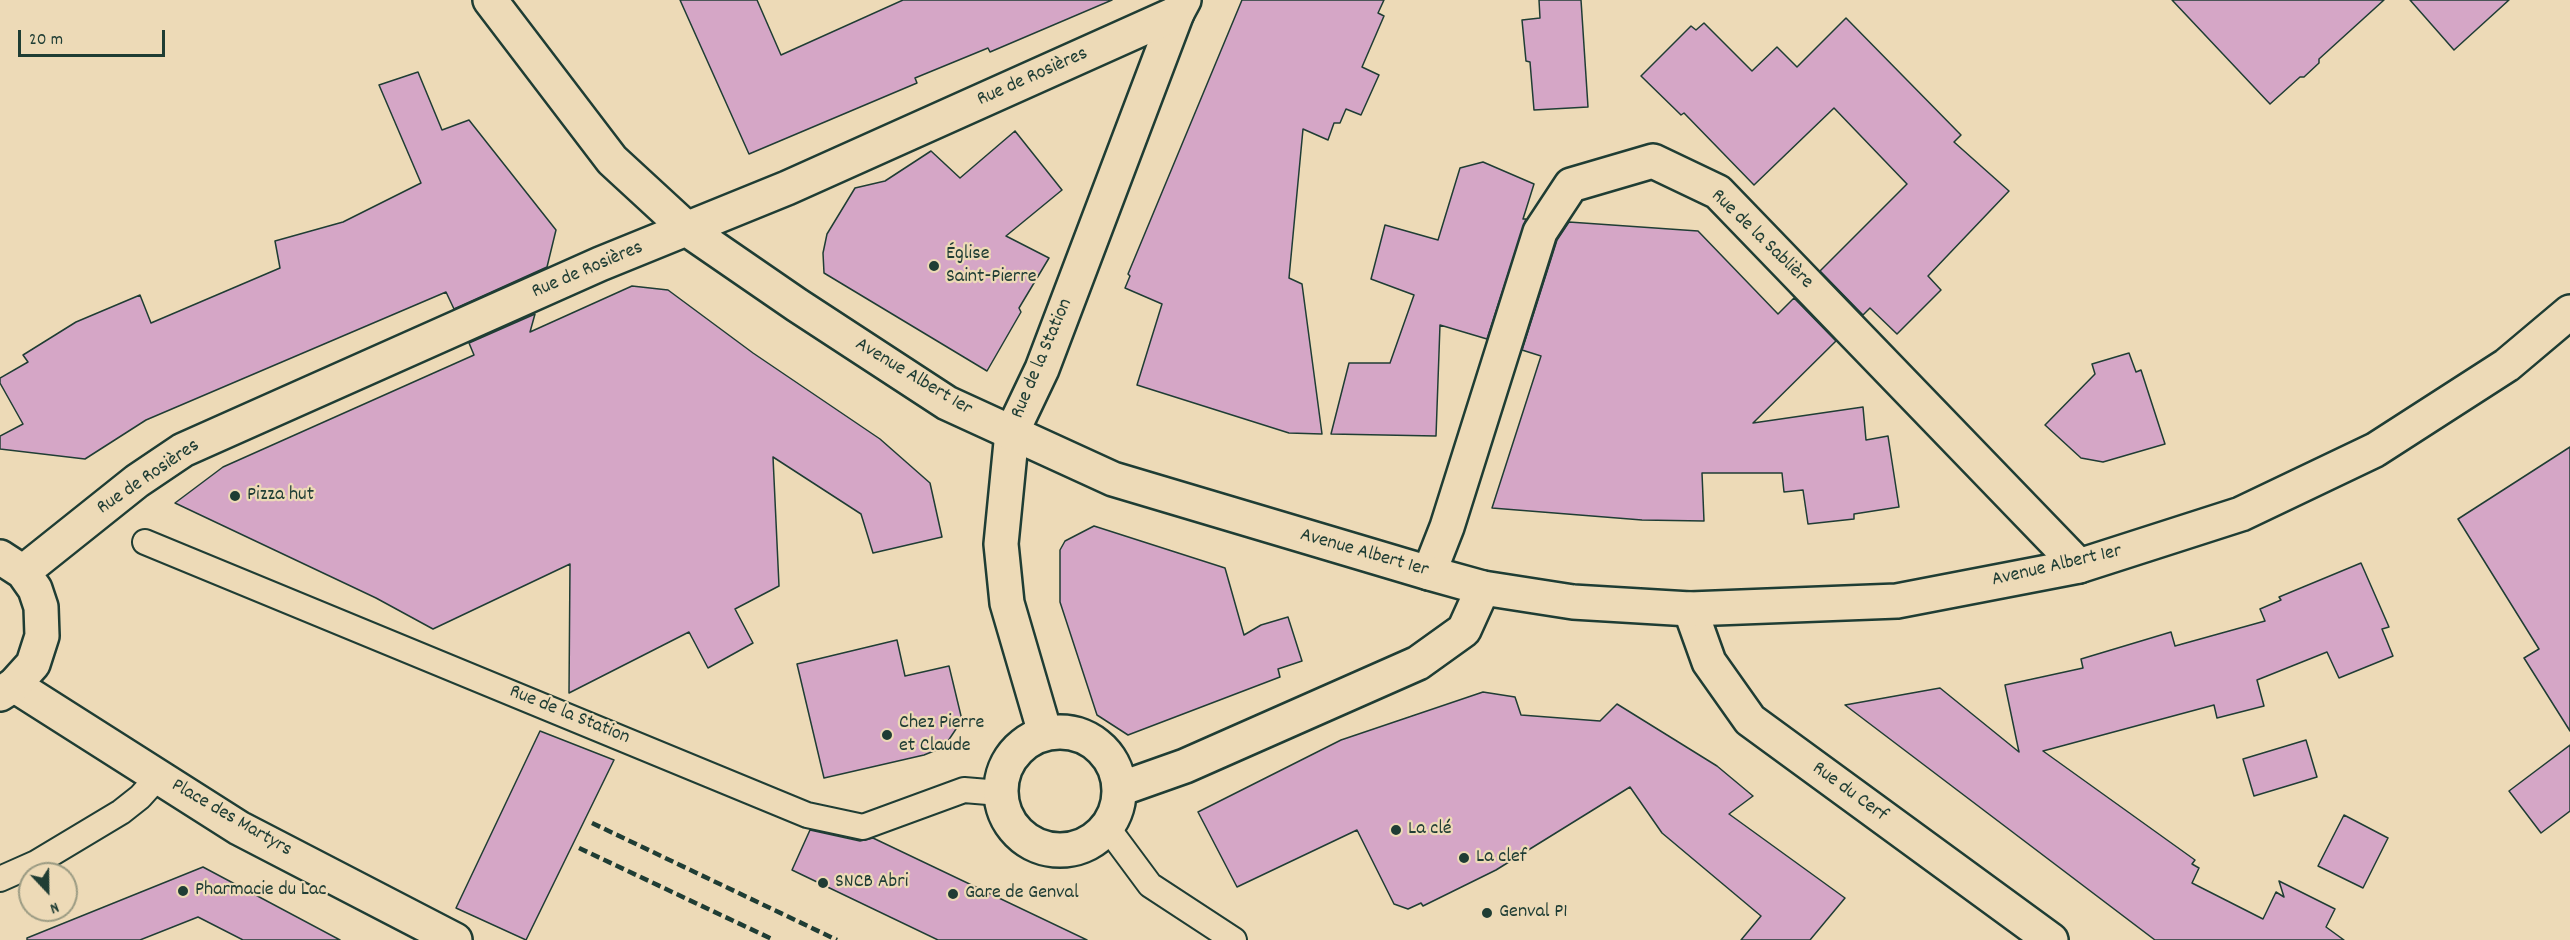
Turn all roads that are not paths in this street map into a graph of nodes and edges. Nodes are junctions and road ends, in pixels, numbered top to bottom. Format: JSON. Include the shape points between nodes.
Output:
{"nodes":[{"id":1,"x":490,"y":0,"type":"edge"},
{"id":2,"x":1181,"y":7,"type":"edge"},
{"id":3,"x":687,"y":230,"type":"junction"},
{"id":4,"x":2570,"y":312,"type":"edge"},
{"id":5,"x":1012,"y":432,"type":"junction"},
{"id":6,"x":145,"y":542,"type":"dead end"},
{"id":7,"x":11,"y":564,"type":"edge"},
{"id":8,"x":2079,"y":566,"type":"junction"},
{"id":9,"x":1429,"y":573,"type":"junction"},
{"id":10,"x":1483,"y":588,"type":"junction"},
{"id":11,"x":1690,"y":609,"type":"junction"},
{"id":12,"x":7,"y":690,"type":"edge"},
{"id":13,"x":1045,"y":733,"type":"junction"},
{"id":14,"x":158,"y":777,"type":"junction"},
{"id":15,"x":1120,"y":789,"type":"junction"},
{"id":16,"x":1000,"y":793,"type":"junction"},
{"id":17,"x":1107,"y":827,"type":"junction"},
{"id":18,"x":0,"y":879,"type":"edge"},
{"id":19,"x":454,"y":940,"type":"edge"},
{"id":20,"x":1233,"y":940,"type":"edge"},
{"id":21,"x":2050,"y":940,"type":"edge"}],
"edges":[{"from":1,"to":3,"type":"street","name":"Avenue Albert 1er","via":[[612,160]]},
{"from":2,"to":3,"type":"street","name":"Rue de Rosières"},
{"from":2,"to":5,"type":"street","name":"Rue de la Station","via":[[1042,369]]},
{"from":3,"to":5,"type":"street","name":"Avenue Albert 1er","via":[[947,403]]},
{"from":3,"to":7,"type":"street","name":"Rue de Rosières","via":[[589,269],[183,450],[105,506]]},
{"from":4,"to":8,"type":"street","name":"Avenue Albert 1er","via":[[2506,365],[2375,450],[2241,514]]},
{"from":5,"to":9,"type":"street","name":"Avenue Albert 1er","via":[[1113,480]]},
{"from":5,"to":13,"type":"street","name":"Rue de la Station","via":[[1001,544],[1007,603]]},
{"from":6,"to":16,"type":"lane","name":"Rue de la Station","via":[[807,815],[863,827],[964,790]]},
{"from":7,"to":12,"type":"street","via":[[35,589],[41,607],[42,636],[33,664]]},
{"from":8,"to":9,"type":"street","name":"Rue de la Sablière","via":[[1718,192],[1653,161],[1571,185],[1540,232]]},
{"from":8,"to":11,"type":"street","name":"Avenue Albert 1er","via":[[1897,601]]},
{"from":9,"to":10,"type":"street","name":"Avenue Albert 1er"},
{"from":10,"to":11,"type":"street","name":"Avenue Albert 1er","via":[[1573,602]]},
{"from":10,"to":15,"type":"street","via":[[1464,630],[1418,663],[1185,766]]},
{"from":11,"to":21,"type":"street","name":"Rue du Cerf","via":[[1709,662],[1750,720]]},
{"from":12,"to":14,"type":"street","name":"Place des Martyrs"},
{"from":13,"to":15,"type":"street","via":[[1066,731],[1100,746],[1115,768]]},
{"from":13,"to":16,"type":"street","via":[[1012,756],[1002,774]]},
{"from":14,"to":18,"type":"lane","via":[[121,812],[36,863]]},
{"from":14,"to":19,"type":"street","name":"Place des Martyrs","via":[[239,828]]},
{"from":15,"to":17,"type":"street","via":[[1118,806]]},
{"from":16,"to":17,"type":"street","via":[[1004,813],[1014,830],[1047,850],[1067,851],[1086,845]]},
{"from":17,"to":20,"type":"lane","via":[[1150,885]]}]}
